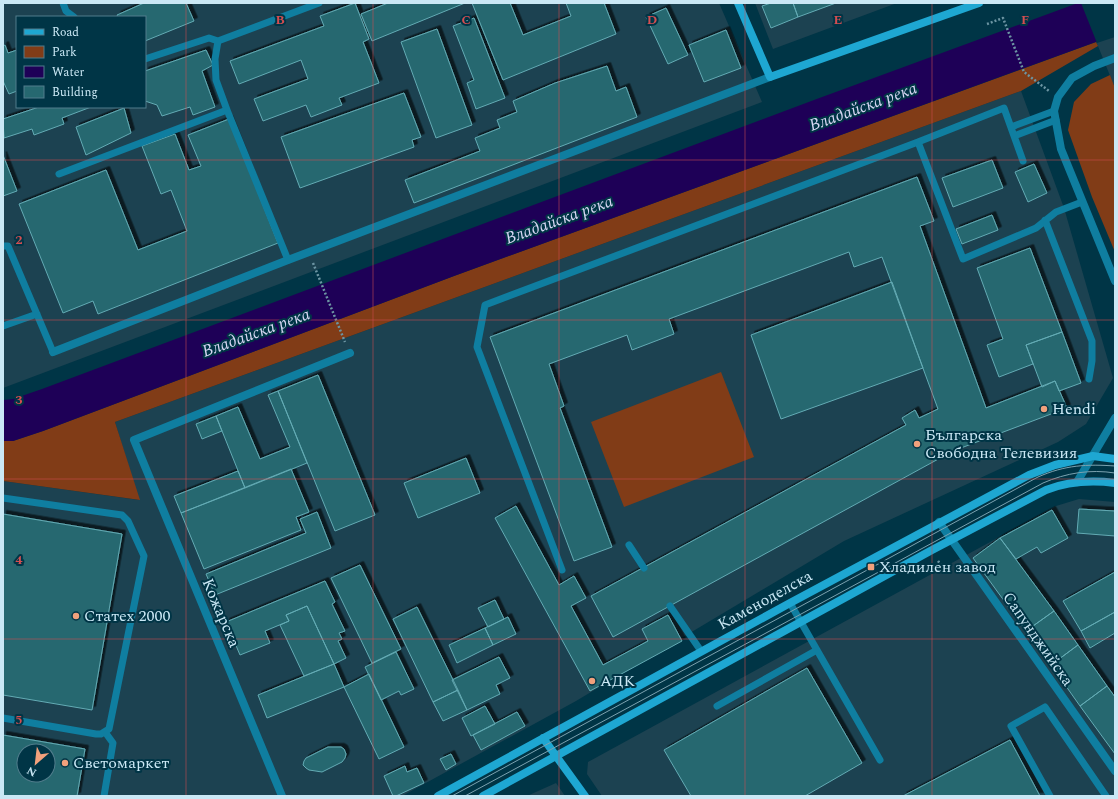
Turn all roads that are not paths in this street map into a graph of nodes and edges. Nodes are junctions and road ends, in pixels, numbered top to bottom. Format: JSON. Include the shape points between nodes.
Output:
{"nodes":[{"id":1,"x":63,"y":3,"type":"edge"},
{"id":2,"x":319,"y":3,"type":"edge"},
{"id":3,"x":738,"y":3,"type":"edge"},
{"id":4,"x":979,"y":3,"type":"edge"},
{"id":5,"x":73,"y":16,"type":"edge"},
{"id":6,"x":218,"y":41,"type":"junction"},
{"id":7,"x":146,"y":58,"type":"edge"},
{"id":8,"x":1115,"y":58,"type":"edge"},
{"id":9,"x":770,"y":77,"type":"junction"},
{"id":10,"x":227,"y":110,"type":"junction"},
{"id":11,"x":1054,"y":112,"type":"junction"},
{"id":12,"x":1056,"y":120,"type":"junction"},
{"id":13,"x":1011,"y":127,"type":"junction"},
{"id":14,"x":1014,"y":136,"type":"junction"},
{"id":15,"x":918,"y":142,"type":"junction"},
{"id":16,"x":1024,"y":161,"type":"dead end"},
{"id":17,"x":59,"y":174,"type":"dead end"},
{"id":18,"x":1082,"y":202,"type":"junction"},
{"id":19,"x":1044,"y":220,"type":"junction"},
{"id":20,"x":3,"y":246,"type":"edge"},
{"id":21,"x":288,"y":260,"type":"junction"},
{"id":22,"x":1115,"y":281,"type":"edge"},
{"id":23,"x":38,"y":314,"type":"junction"},
{"id":24,"x":3,"y":326,"type":"edge"},
{"id":25,"x":53,"y":352,"type":"joint"},
{"id":26,"x":350,"y":353,"type":"dead end"},
{"id":27,"x":1089,"y":379,"type":"dead end"},
{"id":28,"x":1115,"y":418,"type":"edge"},
{"id":29,"x":1093,"y":456,"type":"junction"},
{"id":30,"x":1115,"y":459,"type":"edge"},
{"id":31,"x":1077,"y":482,"type":"junction"},
{"id":32,"x":1115,"y":483,"type":"edge"},
{"id":33,"x":3,"y":498,"type":"edge"},
{"id":34,"x":939,"y":522,"type":"junction"},
{"id":35,"x":951,"y":540,"type":"junction"},
{"id":36,"x":629,"y":545,"type":"dead end"},
{"id":37,"x":644,"y":568,"type":"dead end"},
{"id":38,"x":562,"y":570,"type":"dead end"},
{"id":39,"x":790,"y":603,"type":"junction"},
{"id":40,"x":670,"y":606,"type":"dead end"},
{"id":41,"x":801,"y":622,"type":"junction"},
{"id":42,"x":817,"y":650,"type":"junction"},
{"id":43,"x":701,"y":651,"type":"junction"},
{"id":44,"x":717,"y":706,"type":"dead end"},
{"id":45,"x":3,"y":718,"type":"edge"},
{"id":46,"x":105,"y":732,"type":"junction"},
{"id":47,"x":543,"y":738,"type":"junction"},
{"id":48,"x":555,"y":756,"type":"junction"},
{"id":49,"x":880,"y":760,"type":"dead end"},
{"id":50,"x":1115,"y":771,"type":"edge"},
{"id":51,"x":104,"y":796,"type":"edge"},
{"id":52,"x":282,"y":796,"type":"edge"},
{"id":53,"x":438,"y":796,"type":"edge"},
{"id":54,"x":482,"y":796,"type":"edge"},
{"id":55,"x":585,"y":796,"type":"edge"},
{"id":56,"x":1050,"y":796,"type":"edge"},
{"id":57,"x":1106,"y":796,"type":"edge"}],
"edges":[{"from":1,"to":5,"type":"lane","via":[[66,11]]},
{"from":2,"to":6,"type":"lane"},
{"from":3,"to":9,"type":"main road"},
{"from":4,"to":9,"type":"main road"},
{"from":6,"to":7,"type":"lane","via":[[209,38]]},
{"from":6,"to":10,"type":"lane","via":[[215,59],[216,80]]},
{"from":8,"to":11,"type":"street","via":[[1072,78],[1058,97]]},
{"from":9,"to":21,"type":"street"},
{"from":10,"to":17,"type":"lane"},
{"from":10,"to":21,"type":"lane"},
{"from":11,"to":12,"type":"street"},
{"from":11,"to":13,"type":"lane"},
{"from":12,"to":14,"type":"lane"},
{"from":12,"to":18,"type":"street","via":[[1061,149]]},
{"from":13,"to":14,"type":"lane"},
{"from":13,"to":15,"type":"lane","via":[[1004,108]]},
{"from":14,"to":16,"type":"lane"},
{"from":15,"to":19,"type":"lane","via":[[963,259],[1036,228]]},
{"from":15,"to":38,"type":"lane","via":[[485,305],[477,347]]},
{"from":18,"to":19,"type":"lane","via":[[1056,212]]},
{"from":18,"to":22,"type":"street"},
{"from":19,"to":27,"type":"lane","via":[[1092,341]]},
{"from":20,"to":23,"type":"lane","via":[[8,246]]},
{"from":21,"to":25,"type":"street"},
{"from":23,"to":24,"type":"lane"},
{"from":23,"to":25,"type":"lane"},
{"from":26,"to":52,"type":"street","name":"Кожарска","via":[[134,440]]},
{"from":28,"to":29,"type":"street"},
{"from":29,"to":30,"type":"main road","name":"Каменоделска"},
{"from":29,"to":31,"type":"street"},
{"from":29,"to":34,"type":"main road","name":"Каменоделска","via":[[1055,465],[1029,475]]},
{"from":31,"to":32,"type":"main road","via":[[1096,480]]},
{"from":31,"to":35,"type":"main road","via":[[1046,490]]},
{"from":33,"to":46,"type":"lane","via":[[122,515],[128,521],[143,551],[144,559],[110,724]]},
{"from":34,"to":35,"type":"street","name":"Сапунджийска"},
{"from":34,"to":39,"type":"main road","name":"Каменоделска"},
{"from":35,"to":41,"type":"main road"},
{"from":35,"to":50,"type":"street","name":"Сапунджийска"},
{"from":36,"to":37,"type":"lane"},
{"from":39,"to":41,"type":"lane"},
{"from":39,"to":43,"type":"main road","name":"Каменоделска"},
{"from":40,"to":43,"type":"lane"},
{"from":41,"to":42,"type":"lane"},
{"from":41,"to":48,"type":"main road"},
{"from":42,"to":44,"type":"lane"},
{"from":42,"to":49,"type":"lane"},
{"from":43,"to":47,"type":"main road","name":"Каменоделска"},
{"from":45,"to":46,"type":"lane","via":[[96,734]]},
{"from":46,"to":51,"type":"lane","via":[[113,743]]},
{"from":47,"to":48,"type":"main road"},
{"from":47,"to":53,"type":"main road","name":"Каменоделска"},
{"from":48,"to":54,"type":"main road"},
{"from":48,"to":55,"type":"main road"},
{"from":56,"to":57,"type":"lane","via":[[1012,726],[1045,707]]}]}
